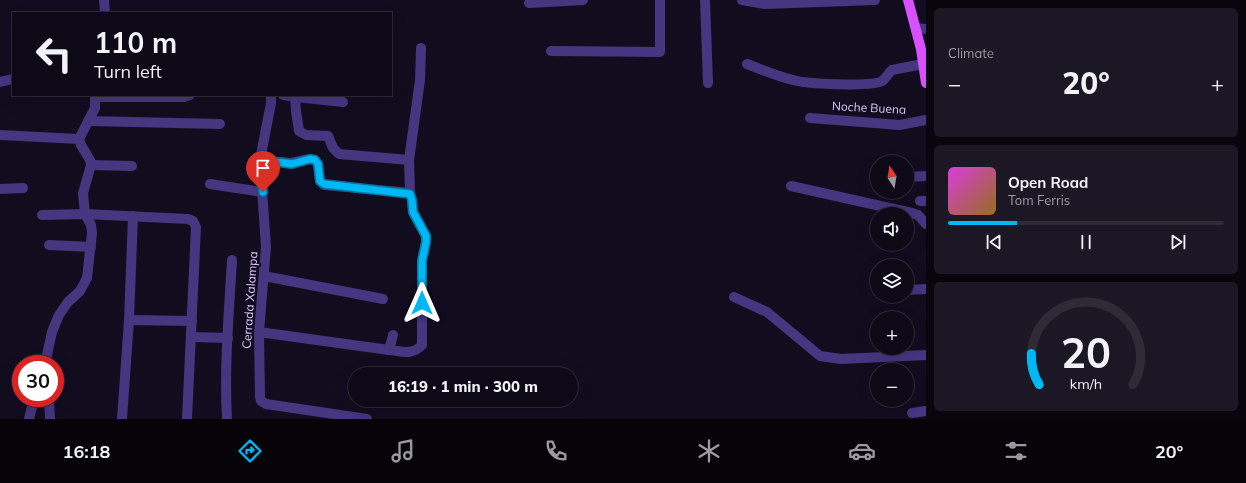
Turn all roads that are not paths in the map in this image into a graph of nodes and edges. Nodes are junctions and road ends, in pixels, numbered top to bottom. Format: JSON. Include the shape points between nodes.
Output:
{"nodes":[{"id":1,"x":104,"y":0,"type":"edge"},
{"id":2,"x":583,"y":0,"type":"edge"},
{"id":3,"x":660,"y":0,"type":"edge"},
{"id":4,"x":705,"y":0,"type":"edge"},
{"id":5,"x":742,"y":0,"type":"edge"},
{"id":6,"x":875,"y":0,"type":"edge"},
{"id":7,"x":908,"y":0,"type":"edge"},
{"id":8,"x":529,"y":3,"type":"dead end"},
{"id":9,"x":105,"y":12,"type":"edge"},
{"id":10,"x":921,"y":28,"type":"edge"},
{"id":11,"x":421,"y":48,"type":"dead end"},
{"id":12,"x":924,"y":50,"type":"edge"},
{"id":13,"x":551,"y":51,"type":"dead end"},
{"id":14,"x":747,"y":64,"type":"dead end"},
{"id":15,"x":923,"y":64,"type":"junction"},
{"id":16,"x":12,"y":80,"type":"edge"},
{"id":17,"x":0,"y":82,"type":"edge"},
{"id":18,"x":708,"y":83,"type":"dead end"},
{"id":19,"x":926,"y":83,"type":"edge"},
{"id":20,"x":94,"y":96,"type":"edge"},
{"id":21,"x":187,"y":96,"type":"edge"},
{"id":22,"x":271,"y":96,"type":"edge"},
{"id":23,"x":288,"y":96,"type":"edge"},
{"id":24,"x":295,"y":97,"type":"junction"},
{"id":25,"x":343,"y":102,"type":"dead end"},
{"id":26,"x":810,"y":118,"type":"dead end"},
{"id":27,"x":926,"y":120,"type":"edge"},
{"id":28,"x":88,"y":121,"type":"junction"},
{"id":29,"x":220,"y":124,"type":"dead end"},
{"id":30,"x":0,"y":135,"type":"edge"},
{"id":31,"x":79,"y":139,"type":"junction"},
{"id":32,"x":260,"y":160,"type":"junction"},
{"id":33,"x":409,"y":160,"type":"junction"},
{"id":34,"x":91,"y":165,"type":"junction"},
{"id":35,"x":132,"y":166,"type":"dead end"},
{"id":36,"x":926,"y":176,"type":"edge"},
{"id":37,"x":914,"y":177,"type":"edge"},
{"id":38,"x":210,"y":184,"type":"dead end"},
{"id":39,"x":791,"y":186,"type":"dead end"},
{"id":40,"x":24,"y":188,"type":"dead end"},
{"id":41,"x":0,"y":189,"type":"edge"},
{"id":42,"x":263,"y":192,"type":"junction"},
{"id":43,"x":410,"y":194,"type":"junction"},
{"id":44,"x":85,"y":214,"type":"junction"},
{"id":45,"x":42,"y":215,"type":"dead end"},
{"id":46,"x":133,"y":216,"type":"junction"},
{"id":47,"x":926,"y":224,"type":"edge"},
{"id":48,"x":49,"y":245,"type":"dead end"},
{"id":49,"x":91,"y":247,"type":"junction"},
{"id":50,"x":232,"y":260,"type":"dead end"},
{"id":51,"x":264,"y":276,"type":"junction"},
{"id":52,"x":926,"y":289,"type":"edge"},
{"id":53,"x":914,"y":290,"type":"edge"},
{"id":54,"x":734,"y":296,"type":"dead end"},
{"id":55,"x":383,"y":299,"type":"dead end"},
{"id":56,"x":129,"y":320,"type":"junction"},
{"id":57,"x":192,"y":321,"type":"junction"},
{"id":58,"x":259,"y":332,"type":"junction"},
{"id":59,"x":393,"y":335,"type":"dead end"},
{"id":60,"x":192,"y":337,"type":"junction"},
{"id":61,"x":228,"y":338,"type":"junction"},
{"id":62,"x":389,"y":350,"type":"junction"},
{"id":63,"x":47,"y":355,"type":"edge"},
{"id":64,"x":926,"y":355,"type":"edge"},
{"id":65,"x":32,"y":407,"type":"edge"},
{"id":66,"x":49,"y":407,"type":"edge"},
{"id":67,"x":926,"y":412,"type":"edge"},
{"id":68,"x":912,"y":413,"type":"dead end"},
{"id":69,"x":29,"y":419,"type":"edge"},
{"id":70,"x":50,"y":419,"type":"edge"},
{"id":71,"x":122,"y":419,"type":"edge"},
{"id":72,"x":188,"y":419,"type":"edge"},
{"id":73,"x":227,"y":419,"type":"edge"},
{"id":74,"x":367,"y":419,"type":"edge"}],
"edges":[{"from":1,"to":9,"type":"street"},
{"from":2,"to":8,"type":"street"},
{"from":3,"to":13,"type":"street","via":[[660,52]]},
{"from":4,"to":18,"type":"street"},
{"from":5,"to":6,"type":"street","via":[[765,4]]},
{"from":7,"to":10,"type":"main road"},
{"from":10,"to":12,"type":"main road"},
{"from":11,"to":33,"type":"street","via":[[420,80]]},
{"from":12,"to":15,"type":"main road"},
{"from":14,"to":15,"type":"street","via":[[794,80],[854,84],[879,83],[892,70]]},
{"from":15,"to":19,"type":"main road"},
{"from":16,"to":17,"type":"street"},
{"from":20,"to":21,"type":"street"},
{"from":20,"to":28,"type":"street","via":[[95,108]]},
{"from":22,"to":32,"type":"street","name":"Cerrada Xalampa"},
{"from":23,"to":24,"type":"street"},
{"from":24,"to":25,"type":"street"},
{"from":24,"to":33,"type":"street","via":[[297,123],[302,134],[328,136],[339,154]]},
{"from":26,"to":27,"type":"street","name":"Noche Buena","via":[[900,125]]},
{"from":28,"to":29,"type":"street"},
{"from":28,"to":31,"type":"street"},
{"from":30,"to":31,"type":"street"},
{"from":31,"to":34,"type":"street"},
{"from":32,"to":42,"type":"street","name":"Cerrada Xalampa"},
{"from":32,"to":43,"type":"street","via":[[292,164],[315,160],[320,181],[324,184]]},
{"from":33,"to":43,"type":"street"},
{"from":34,"to":35,"type":"street"},
{"from":34,"to":44,"type":"street","via":[[83,193]]},
{"from":36,"to":37,"type":"street"},
{"from":38,"to":42,"type":"street"},
{"from":39,"to":47,"type":"street","via":[[912,213],[918,215]]},
{"from":40,"to":41,"type":"street"},
{"from":42,"to":51,"type":"street","name":"Cerrada Xalampa","via":[[266,247]]},
{"from":43,"to":62,"type":"street","via":[[413,212],[426,236],[422,261],[422,345],[411,352]]},
{"from":44,"to":45,"type":"street"},
{"from":44,"to":46,"type":"street"},
{"from":44,"to":49,"type":"street","via":[[92,229]]},
{"from":46,"to":56,"type":"street"},
{"from":46,"to":57,"type":"street","via":[[193,221],[196,227]]},
{"from":48,"to":49,"type":"street"},
{"from":49,"to":63,"type":"street","via":[[85,283],[61,310],[52,332]]},
{"from":50,"to":61,"type":"street"},
{"from":51,"to":55,"type":"street"},
{"from":51,"to":58,"type":"street","name":"Cerrada Xalampa"},
{"from":52,"to":53,"type":"street"},
{"from":54,"to":64,"type":"street","via":[[767,312],[820,356],[841,359]]},
{"from":56,"to":57,"type":"street"},
{"from":56,"to":71,"type":"street"},
{"from":57,"to":60,"type":"street"},
{"from":58,"to":62,"type":"street"},
{"from":58,"to":74,"type":"street","name":"Cerrada Xalampa","via":[[261,401],[266,404]]},
{"from":59,"to":62,"type":"street"},
{"from":60,"to":61,"type":"street"},
{"from":60,"to":72,"type":"street"},
{"from":61,"to":73,"type":"street"},
{"from":65,"to":69,"type":"street"},
{"from":66,"to":70,"type":"street"},
{"from":67,"to":68,"type":"street"}]}
